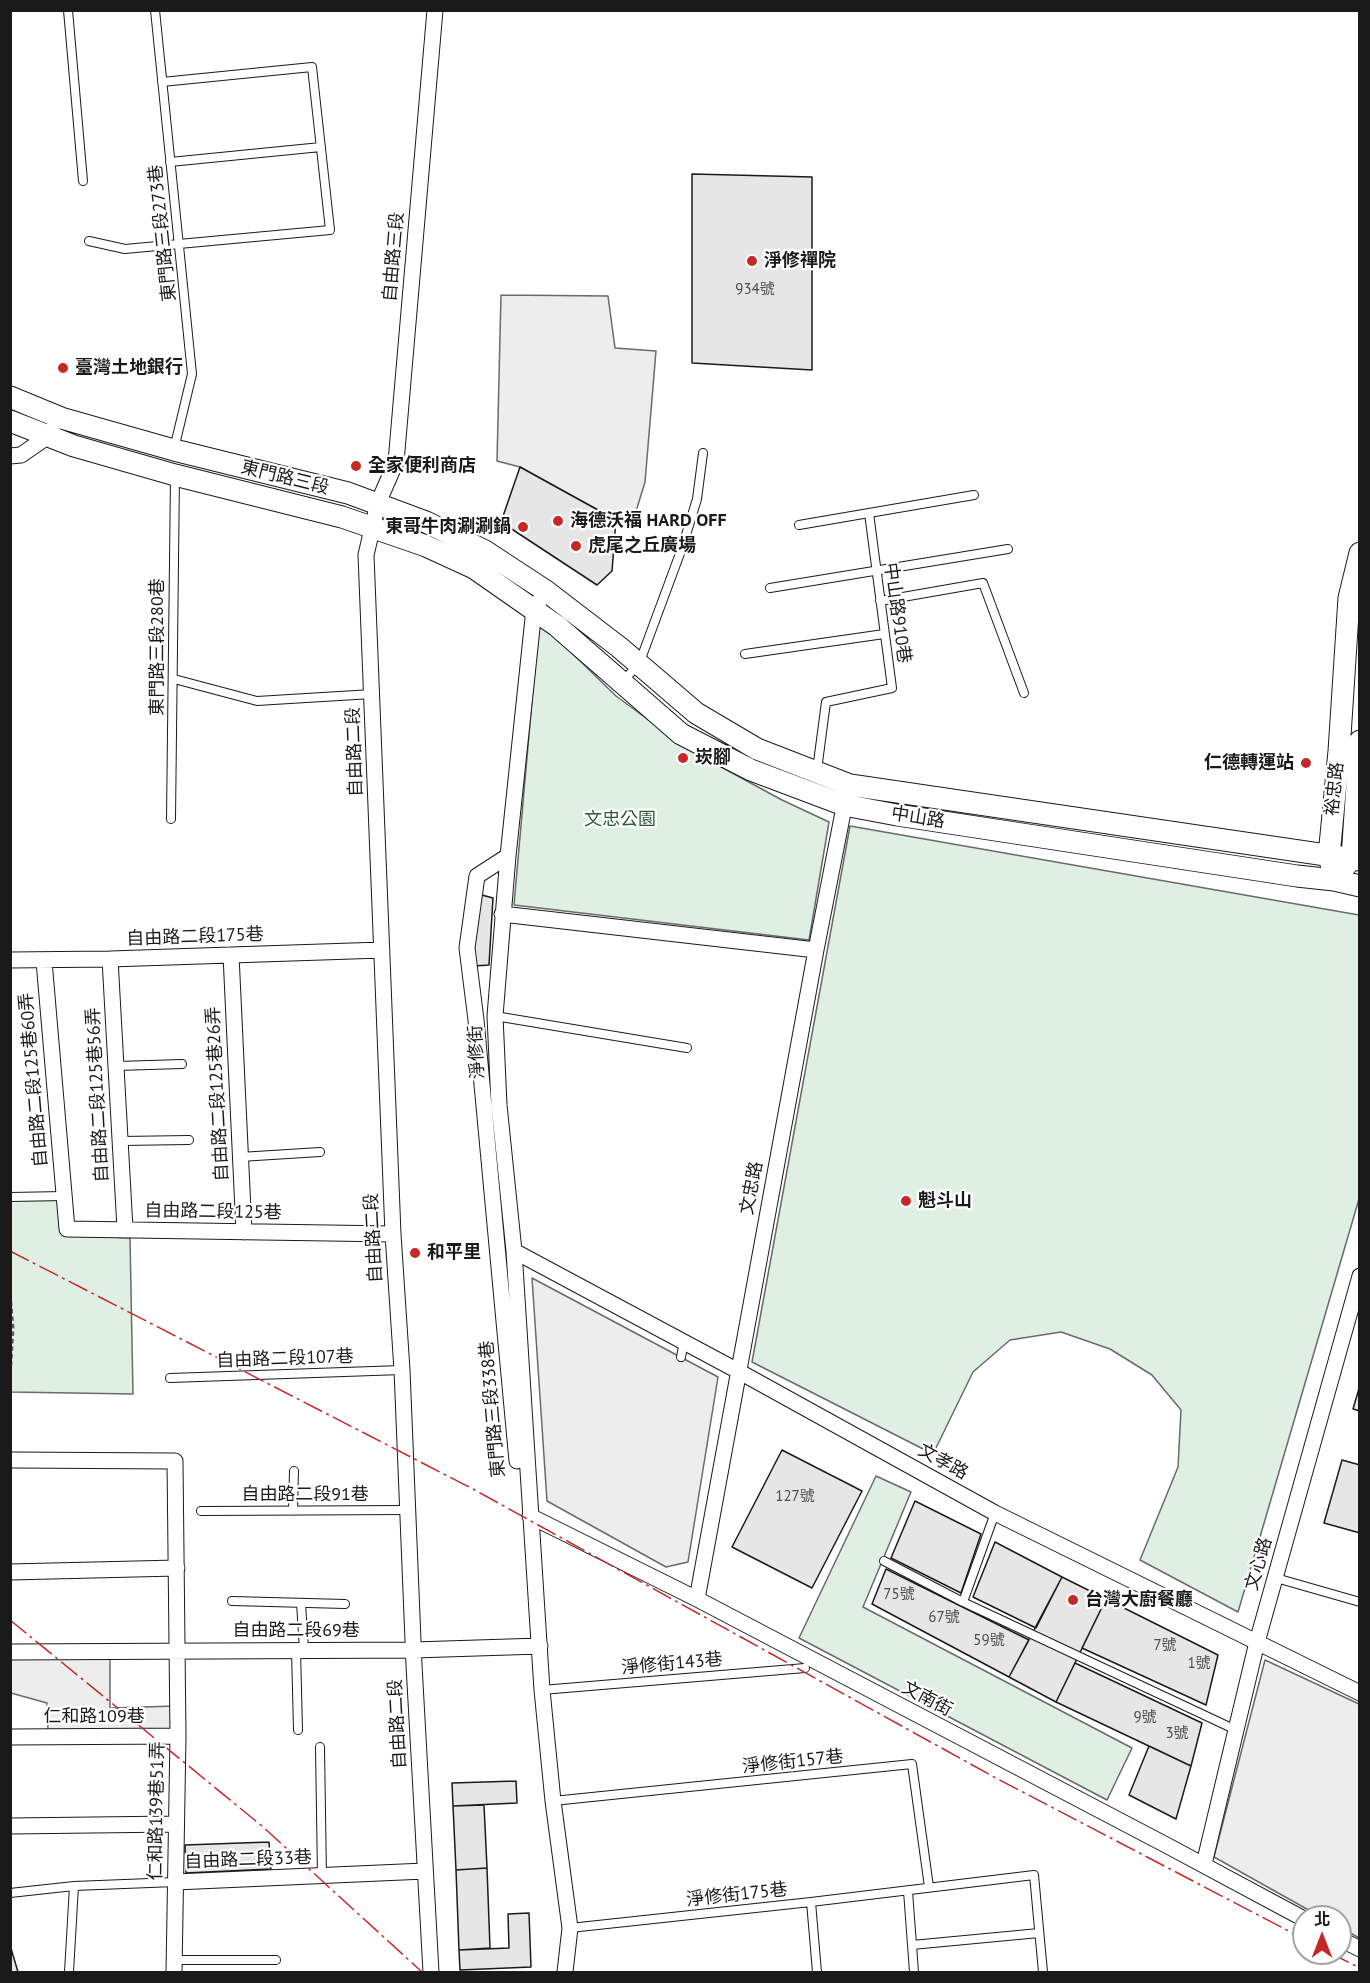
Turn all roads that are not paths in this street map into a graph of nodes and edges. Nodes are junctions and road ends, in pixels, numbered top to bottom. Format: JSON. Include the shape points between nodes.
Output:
{"nodes":[{"id":1,"x":68,"y":10,"type":"edge"},
{"id":2,"x":155,"y":10,"type":"edge"},
{"id":3,"x":435,"y":10,"type":"edge"},
{"id":4,"x":162,"y":82,"type":"junction"},
{"id":5,"x":321,"y":147,"type":"junction"},
{"id":6,"x":170,"y":162,"type":"junction"},
{"id":7,"x":83,"y":181,"type":"dead end"},
{"id":8,"x":89,"y":241,"type":"dead end"},
{"id":9,"x":178,"y":243,"type":"junction"},
{"id":10,"x":10,"y":397,"type":"edge"},
{"id":11,"x":61,"y":418,"type":"junction"},
{"id":12,"x":10,"y":421,"type":"edge"},
{"id":13,"x":47,"y":436,"type":"junction"},
{"id":14,"x":174,"y":450,"type":"junction"},
{"id":15,"x":703,"y":453,"type":"dead end"},
{"id":16,"x":10,"y":456,"type":"edge"},
{"id":17,"x":175,"y":475,"type":"junction"},
{"id":18,"x":974,"y":495,"type":"dead end"},
{"id":19,"x":378,"y":503,"type":"junction"},
{"id":20,"x":869,"y":513,"type":"junction"},
{"id":21,"x":799,"y":525,"type":"dead end"},
{"id":22,"x":371,"y":526,"type":"junction"},
{"id":23,"x":1008,"y":549,"type":"dead end"},
{"id":24,"x":1359,"y":553,"type":"edge"},
{"id":25,"x":876,"y":569,"type":"junction"},
{"id":26,"x":770,"y":588,"type":"dead end"},
{"id":27,"x":546,"y":591,"type":"junction"},
{"id":28,"x":880,"y":601,"type":"junction"},
{"id":29,"x":534,"y":609,"type":"junction"},
{"id":30,"x":884,"y":634,"type":"junction"},
{"id":31,"x":745,"y":654,"type":"dead end"},
{"id":32,"x":639,"y":664,"type":"junction"},
{"id":33,"x":174,"y":679,"type":"junction"},
{"id":34,"x":621,"y":683,"type":"junction"},
{"id":35,"x":1024,"y":693,"type":"dead end"},
{"id":36,"x":372,"y":694,"type":"junction"},
{"id":37,"x":1359,"y":741,"type":"edge"},
{"id":38,"x":1349,"y":751,"type":"edge"},
{"id":39,"x":817,"y":772,"type":"junction"},
{"id":40,"x":850,"y":784,"type":"junction"},
{"id":41,"x":844,"y":805,"type":"junction"},
{"id":42,"x":171,"y":819,"type":"dead end"},
{"id":43,"x":508,"y":855,"type":"junction"},
{"id":44,"x":1329,"y":855,"type":"junction"},
{"id":45,"x":1356,"y":859,"type":"edge"},
{"id":46,"x":1334,"y":880,"type":"junction"},
{"id":47,"x":1359,"y":886,"type":"edge"},
{"id":48,"x":502,"y":914,"type":"junction"},
{"id":49,"x":382,"y":950,"type":"junction"},
{"id":50,"x":816,"y":950,"type":"junction"},
{"id":51,"x":231,"y":955,"type":"junction"},
{"id":52,"x":110,"y":959,"type":"junction"},
{"id":53,"x":10,"y":960,"type":"edge"},
{"id":54,"x":44,"y":961,"type":"junction"},
{"id":55,"x":495,"y":1016,"type":"junction"},
{"id":56,"x":687,"y":1048,"type":"dead end"},
{"id":57,"x":182,"y":1064,"type":"dead end"},
{"id":58,"x":117,"y":1066,"type":"junction"},
{"id":59,"x":189,"y":1140,"type":"dead end"},
{"id":60,"x":121,"y":1141,"type":"junction"},
{"id":61,"x":320,"y":1152,"type":"dead end"},
{"id":62,"x":240,"y":1157,"type":"junction"},
{"id":63,"x":64,"y":1196,"type":"junction"},
{"id":64,"x":10,"y":1197,"type":"edge"},
{"id":65,"x":124,"y":1230,"type":"junction"},
{"id":66,"x":244,"y":1232,"type":"junction"},
{"id":67,"x":393,"y":1234,"type":"junction"},
{"id":68,"x":514,"y":1251,"type":"junction"},
{"id":69,"x":1359,"y":1275,"type":"edge"},
{"id":70,"x":402,"y":1370,"type":"junction"},
{"id":71,"x":738,"y":1371,"type":"junction"},
{"id":72,"x":170,"y":1378,"type":"dead end"},
{"id":73,"x":10,"y":1460,"type":"edge"},
{"id":74,"x":294,"y":1470,"type":"dead end"},
{"id":75,"x":293,"y":1510,"type":"junction"},
{"id":76,"x":409,"y":1510,"type":"junction"},
{"id":77,"x":201,"y":1511,"type":"dead end"},
{"id":78,"x":995,"y":1513,"type":"junction"},
{"id":79,"x":531,"y":1516,"type":"junction"},
{"id":80,"x":884,"y":1562,"type":"dead end"},
{"id":81,"x":177,"y":1568,"type":"junction"},
{"id":82,"x":10,"y":1572,"type":"edge"},
{"id":83,"x":1276,"y":1578,"type":"junction"},
{"id":84,"x":697,"y":1599,"type":"junction"},
{"id":85,"x":232,"y":1601,"type":"dead end"},
{"id":86,"x":963,"y":1602,"type":"junction"},
{"id":87,"x":1359,"y":1602,"type":"edge"},
{"id":88,"x":300,"y":1603,"type":"junction"},
{"id":89,"x":345,"y":1604,"type":"dead end"},
{"id":90,"x":1257,"y":1642,"type":"junction"},
{"id":91,"x":540,"y":1646,"type":"junction"},
{"id":92,"x":300,"y":1650,"type":"junction"},
{"id":93,"x":414,"y":1650,"type":"junction"},
{"id":94,"x":178,"y":1651,"type":"junction"},
{"id":95,"x":10,"y":1652,"type":"edge"},
{"id":96,"x":805,"y":1668,"type":"dead end"},
{"id":97,"x":542,"y":1690,"type":"junction"},
{"id":98,"x":1359,"y":1693,"type":"edge"},
{"id":99,"x":298,"y":1730,"type":"dead end"},
{"id":100,"x":1236,"y":1730,"type":"junction"},
{"id":101,"x":178,"y":1736,"type":"junction"},
{"id":102,"x":10,"y":1737,"type":"edge"},
{"id":103,"x":320,"y":1747,"type":"dead end"},
{"id":104,"x":553,"y":1801,"type":"junction"},
{"id":105,"x":175,"y":1824,"type":"junction"},
{"id":106,"x":10,"y":1826,"type":"edge"},
{"id":107,"x":1204,"y":1864,"type":"junction"},
{"id":108,"x":425,"y":1871,"type":"junction"},
{"id":109,"x":322,"y":1877,"type":"junction"},
{"id":110,"x":175,"y":1882,"type":"junction"},
{"id":111,"x":74,"y":1886,"type":"junction"},
{"id":112,"x":929,"y":1887,"type":"junction"},
{"id":113,"x":908,"y":1891,"type":"junction"},
{"id":114,"x":10,"y":1893,"type":"edge"},
{"id":115,"x":811,"y":1902,"type":"junction"},
{"id":116,"x":1292,"y":1912,"type":"edge"},
{"id":117,"x":570,"y":1928,"type":"junction"},
{"id":118,"x":1039,"y":1933,"type":"junction"},
{"id":119,"x":912,"y":1945,"type":"junction"},
{"id":120,"x":276,"y":1960,"type":"dead end"},
{"id":121,"x":174,"y":1966,"type":"edge"},
{"id":122,"x":69,"y":1972,"type":"edge"},
{"id":123,"x":431,"y":1972,"type":"edge"},
{"id":124,"x":565,"y":1972,"type":"edge"},
{"id":125,"x":817,"y":1972,"type":"edge"},
{"id":126,"x":914,"y":1972,"type":"edge"},
{"id":127,"x":1043,"y":1972,"type":"edge"}],
"edges":[{"from":1,"to":7,"type":"lane"},
{"from":2,"to":4,"type":"lane","name":"東門路三段273巷"},
{"from":3,"to":19,"type":"street","name":"自由路三段","via":[[396,462]]},
{"from":4,"to":5,"type":"lane","via":[[312,66]]},
{"from":4,"to":6,"type":"lane","name":"東門路三段273巷"},
{"from":5,"to":6,"type":"lane"},
{"from":5,"to":9,"type":"lane","via":[[330,230]]},
{"from":6,"to":9,"type":"lane","name":"東門路三段273巷"},
{"from":8,"to":9,"type":"lane","via":[[125,249]]},
{"from":9,"to":14,"type":"lane","name":"東門路三段273巷","via":[[192,374]]},
{"from":10,"to":11,"type":"main road","name":"東門路三段"},
{"from":11,"to":13,"type":"street"},
{"from":11,"to":14,"type":"main road","name":"東門路三段"},
{"from":12,"to":13,"type":"main road","name":"東門路三段"},
{"from":13,"to":16,"type":"street","via":[[21,454]]},
{"from":13,"to":17,"type":"main road","name":"東門路三段"},
{"from":14,"to":19,"type":"main road","name":"東門路三段"},
{"from":15,"to":32,"type":"lane","via":[[697,499]]},
{"from":17,"to":22,"type":"main road","name":"東門路三段"},
{"from":17,"to":33,"type":"lane","name":"東門路三段280巷"},
{"from":18,"to":20,"type":"lane"},
{"from":19,"to":22,"type":"street","name":"自由路二段"},
{"from":19,"to":27,"type":"main road","name":"東門路三段","via":[[485,551]]},
{"from":20,"to":21,"type":"lane"},
{"from":20,"to":25,"type":"lane","name":"中山路910巷"},
{"from":22,"to":29,"type":"main road","name":"東門路三段","via":[[474,568]]},
{"from":22,"to":36,"type":"street","name":"自由路二段","via":[[366,555]]},
{"from":23,"to":25,"type":"lane"},
{"from":24,"to":38,"type":"main road","name":"裕忠路","via":[[1349,598]]},
{"from":25,"to":26,"type":"lane"},
{"from":25,"to":28,"type":"lane","name":"中山路910巷"},
{"from":27,"to":29,"type":"street","name":"淨修街"},
{"from":27,"to":32,"type":"main road","name":"中山路"},
{"from":28,"to":30,"type":"lane","name":"中山路910巷"},
{"from":28,"to":35,"type":"lane","via":[[983,583]]},
{"from":29,"to":34,"type":"main road","name":"中山路"},
{"from":29,"to":43,"type":"street","name":"淨修街"},
{"from":30,"to":31,"type":"lane"},
{"from":30,"to":39,"type":"lane","name":"中山路910巷","via":[[892,688],[826,702]]},
{"from":32,"to":34,"type":"lane"},
{"from":32,"to":39,"type":"main road","name":"中山路","via":[[696,713],[757,749]]},
{"from":33,"to":36,"type":"lane","via":[[257,701]]},
{"from":33,"to":42,"type":"lane","name":"東門路三段280巷"},
{"from":34,"to":41,"type":"main road","name":"中山路","via":[[681,734],[751,771]]},
{"from":36,"to":49,"type":"street","name":"自由路二段"},
{"from":37,"to":38,"type":"main road","name":"裕忠路"},
{"from":38,"to":44,"type":"main road","name":"裕忠路"},
{"from":38,"to":45,"type":"main road","name":"裕忠路"},
{"from":39,"to":40,"type":"main road","name":"中山路"},
{"from":40,"to":41,"type":"street","name":"文忠路"},
{"from":40,"to":44,"type":"main road","name":"中山路"},
{"from":41,"to":46,"type":"main road","name":"中山路"},
{"from":41,"to":50,"type":"street","name":"文忠路"},
{"from":43,"to":48,"type":"street","name":"淨修街"},
{"from":43,"to":79,"type":"street","name":"東門路三段338巷","via":[[477,876],[467,948],[521,1498]]},
{"from":44,"to":45,"type":"main road","name":"中山路"},
{"from":44,"to":46,"type":"main road","name":"裕忠路"},
{"from":45,"to":46,"type":"main road"},
{"from":46,"to":47,"type":"main road","name":"中山路"},
{"from":48,"to":50,"type":"street"},
{"from":48,"to":55,"type":"street","name":"淨修街"},
{"from":49,"to":51,"type":"street","name":"自由路二段175巷"},
{"from":49,"to":67,"type":"street","name":"自由路二段"},
{"from":50,"to":71,"type":"street","name":"文忠路"},
{"from":51,"to":52,"type":"street","name":"自由路二段175巷"},
{"from":51,"to":62,"type":"street","name":"自由路二段125巷26弄"},
{"from":52,"to":54,"type":"street","name":"自由路二段175巷"},
{"from":52,"to":58,"type":"street","name":"自由路二段125巷56弄"},
{"from":53,"to":54,"type":"street","name":"自由路二段175巷"},
{"from":54,"to":63,"type":"street","name":"自由路二段125巷60弄"},
{"from":55,"to":56,"type":"lane"},
{"from":55,"to":68,"type":"street","name":"淨修街","via":[[499,1105]]},
{"from":57,"to":58,"type":"lane"},
{"from":58,"to":60,"type":"street","name":"自由路二段125巷56弄"},
{"from":59,"to":60,"type":"lane"},
{"from":60,"to":65,"type":"street","name":"自由路二段125巷56弄"},
{"from":61,"to":62,"type":"lane"},
{"from":62,"to":66,"type":"street","name":"自由路二段125巷26弄"},
{"from":63,"to":64,"type":"lane"},
{"from":63,"to":65,"type":"street","name":"自由路二段125巷","via":[[67,1229]]},
{"from":65,"to":66,"type":"street","name":"自由路二段125巷"},
{"from":66,"to":67,"type":"street","name":"自由路二段125巷"},
{"from":67,"to":70,"type":"street","name":"自由路二段"},
{"from":68,"to":71,"type":"street","name":"文孝路","via":[[683,1350]]},
{"from":68,"to":79,"type":"street","name":"淨修街"},
{"from":69,"to":83,"type":"street","name":"文心路"},
{"from":70,"to":72,"type":"lane","name":"自由路二段107巷"},
{"from":70,"to":76,"type":"street","name":"自由路二段"},
{"from":71,"to":78,"type":"street","name":"文孝路"},
{"from":71,"to":84,"type":"street","name":"文忠路"},
{"from":73,"to":81,"type":"street","name":"仁和路139巷51弄","via":[[175,1461]]},
{"from":74,"to":75,"type":"lane"},
{"from":75,"to":76,"type":"lane","name":"自由路二段91巷"},
{"from":75,"to":77,"type":"lane","name":"自由路二段91巷"},
{"from":76,"to":93,"type":"street","name":"自由路二段"},
{"from":78,"to":86,"type":"lane"},
{"from":78,"to":90,"type":"street","name":"文孝路"},
{"from":79,"to":84,"type":"street","name":"文南街"},
{"from":79,"to":91,"type":"street","name":"東門路三段338巷"},
{"from":80,"to":86,"type":"lane"},
{"from":81,"to":82,"type":"street"},
{"from":81,"to":94,"type":"street","name":"仁和路139巷51弄"},
{"from":83,"to":87,"type":"lane"},
{"from":83,"to":90,"type":"street","name":"文心路"},
{"from":84,"to":107,"type":"street","name":"文南街"},
{"from":85,"to":88,"type":"lane"},
{"from":86,"to":100,"type":"lane"},
{"from":88,"to":89,"type":"lane"},
{"from":88,"to":92,"type":"lane"},
{"from":90,"to":98,"type":"street","name":"文孝路","via":[[1318,1679]]},
{"from":90,"to":100,"type":"street","name":"文心路"},
{"from":91,"to":93,"type":"street","name":"自由路二段69巷"},
{"from":91,"to":97,"type":"street","name":"東門路三段338巷"},
{"from":92,"to":93,"type":"street","name":"自由路二段69巷"},
{"from":92,"to":94,"type":"street","name":"自由路二段69巷"},
{"from":92,"to":99,"type":"lane"},
{"from":93,"to":108,"type":"street","name":"自由路二段"},
{"from":94,"to":95,"type":"street","name":"自由路二段69巷"},
{"from":94,"to":101,"type":"street","name":"仁和路139巷51弄"},
{"from":96,"to":97,"type":"lane","name":"淨修街143巷"},
{"from":97,"to":104,"type":"street","name":"東門路三段338巷"},
{"from":100,"to":107,"type":"street","name":"文心路","via":[[1224,1801]]},
{"from":101,"to":102,"type":"street","name":"仁和路109巷"},
{"from":101,"to":105,"type":"street","name":"仁和路139巷51弄"},
{"from":103,"to":109,"type":"lane","name":"自由路二段33巷"},
{"from":104,"to":112,"type":"lane","name":"淨修街157巷","via":[[912,1764]]},
{"from":104,"to":117,"type":"street","name":"東門路三段338巷"},
{"from":105,"to":106,"type":"street"},
{"from":105,"to":110,"type":"street","name":"仁和路139巷51弄"},
{"from":107,"to":116,"type":"street","name":"文南街"},
{"from":108,"to":109,"type":"street","name":"自由路二段33巷"},
{"from":108,"to":123,"type":"street","name":"自由路二段"},
{"from":109,"to":110,"type":"street","name":"自由路二段33巷"},
{"from":110,"to":111,"type":"lane"},
{"from":110,"to":121,"type":"street","name":"仁和路139巷51弄"},
{"from":111,"to":114,"type":"lane"},
{"from":111,"to":122,"type":"lane"},
{"from":112,"to":113,"type":"lane","name":"淨修街175巷"},
{"from":112,"to":118,"type":"lane","name":"淨修街175巷","via":[[1034,1875]]},
{"from":113,"to":115,"type":"lane","name":"淨修街175巷"},
{"from":113,"to":119,"type":"lane"},
{"from":115,"to":117,"type":"lane","name":"淨修街175巷"},
{"from":115,"to":125,"type":"lane"},
{"from":117,"to":124,"type":"street","name":"東門路三段338巷"},
{"from":118,"to":119,"type":"lane"},
{"from":118,"to":127,"type":"lane","name":"淨修街175巷"},
{"from":119,"to":126,"type":"lane"},
{"from":120,"to":121,"type":"lane"}]}
